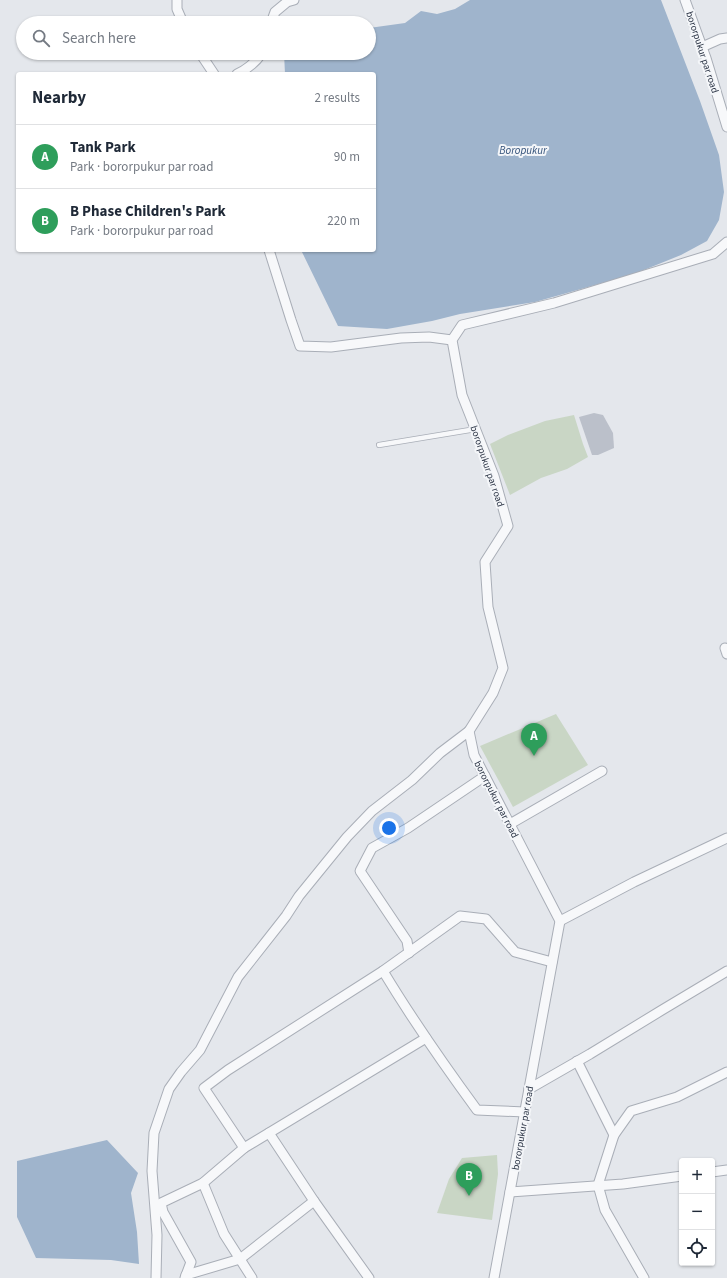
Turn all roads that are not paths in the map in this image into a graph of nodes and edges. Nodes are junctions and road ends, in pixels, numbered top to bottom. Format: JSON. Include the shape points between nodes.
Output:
{"nodes":[{"id":1,"x":177,"y":0,"type":"edge"},
{"id":2,"x":294,"y":0,"type":"edge"},
{"id":3,"x":685,"y":0,"type":"edge"},
{"id":4,"x":180,"y":16,"type":"edge"},
{"id":5,"x":274,"y":16,"type":"edge"},
{"id":6,"x":727,"y":38,"type":"edge"},
{"id":7,"x":702,"y":47,"type":"junction"},
{"id":8,"x":205,"y":60,"type":"edge"},
{"id":9,"x":256,"y":60,"type":"edge"},
{"id":10,"x":213,"y":72,"type":"edge"},
{"id":11,"x":242,"y":72,"type":"edge"},
{"id":12,"x":727,"y":127,"type":"edge"},
{"id":13,"x":727,"y":242,"type":"edge"},
{"id":14,"x":270,"y":252,"type":"edge"},
{"id":15,"x":452,"y":340,"type":"junction"},
{"id":16,"x":476,"y":429,"type":"junction"},
{"id":17,"x":379,"y":445,"type":"dead end"},
{"id":18,"x":469,"y":731,"type":"junction"},
{"id":19,"x":602,"y":771,"type":"dead end"},
{"id":20,"x":485,"y":776,"type":"junction"},
{"id":21,"x":510,"y":824,"type":"junction"},
{"id":22,"x":727,"y":838,"type":"edge"},
{"id":23,"x":560,"y":921,"type":"junction"},
{"id":24,"x":409,"y":953,"type":"junction"},
{"id":25,"x":552,"y":962,"type":"junction"},
{"id":26,"x":383,"y":971,"type":"junction"},
{"id":27,"x":727,"y":971,"type":"edge"},
{"id":28,"x":426,"y":1038,"type":"junction"},
{"id":29,"x":578,"y":1061,"type":"junction"},
{"id":30,"x":727,"y":1072,"type":"edge"},
{"id":31,"x":529,"y":1089,"type":"junction"},
{"id":32,"x":525,"y":1112,"type":"junction"},
{"id":33,"x":269,"y":1133,"type":"junction"},
{"id":34,"x":614,"y":1135,"type":"junction"},
{"id":35,"x":244,"y":1148,"type":"junction"},
{"id":36,"x":727,"y":1170,"type":"edge"},
{"id":37,"x":715,"y":1172,"type":"edge"},
{"id":38,"x":679,"y":1176,"type":"edge"},
{"id":39,"x":203,"y":1183,"type":"junction"},
{"id":40,"x":598,"y":1185,"type":"junction"},
{"id":41,"x":510,"y":1192,"type":"junction"},
{"id":42,"x":314,"y":1201,"type":"junction"},
{"id":43,"x":240,"y":1259,"type":"junction"},
{"id":44,"x":185,"y":1277,"type":"edge"},
{"id":45,"x":156,"y":1278,"type":"edge"},
{"id":46,"x":252,"y":1278,"type":"edge"},
{"id":47,"x":369,"y":1278,"type":"edge"},
{"id":48,"x":494,"y":1278,"type":"edge"},
{"id":49,"x":644,"y":1278,"type":"edge"}],
"edges":[{"from":1,"to":4,"type":"street"},
{"from":2,"to":5,"type":"street","via":[[287,2]]},
{"from":3,"to":7,"type":"street","name":"bororpukur par road"},
{"from":6,"to":7,"type":"street"},
{"from":7,"to":12,"type":"street","name":"bororpukur par road"},
{"from":8,"to":10,"type":"street"},
{"from":9,"to":11,"type":"street"},
{"from":13,"to":15,"type":"street","via":[[713,254],[554,303],[462,325]]},
{"from":14,"to":15,"type":"street","via":[[300,346],[331,347],[401,338],[429,337]]},
{"from":15,"to":16,"type":"street","name":"bororpukur par road","via":[[462,395]]},
{"from":16,"to":17,"type":"lane"},
{"from":16,"to":18,"type":"street","name":"bororpukur par road","via":[[494,476],[508,526],[485,562],[488,607],[503,668],[493,693]]},
{"from":18,"to":20,"type":"street","name":"bororpukur par road","via":[[474,756]]},
{"from":18,"to":45,"type":"street","via":[[372,811],[347,837],[238,977],[200,1050],[169,1089],[154,1133],[152,1171],[157,1235]]},
{"from":19,"to":21,"type":"street"},
{"from":20,"to":21,"type":"street","name":"bororpukur par road"},
{"from":20,"to":24,"type":"street","via":[[408,828],[372,848],[360,871],[407,941]]},
{"from":21,"to":23,"type":"street","name":"bororpukur par road"},
{"from":22,"to":23,"type":"street"},
{"from":23,"to":25,"type":"street","name":"bororpukur par road"},
{"from":24,"to":25,"type":"street","via":[[460,916],[486,919],[515,952]]},
{"from":24,"to":26,"type":"street"},
{"from":25,"to":31,"type":"street","name":"bororpukur par road"},
{"from":26,"to":28,"type":"street"},
{"from":26,"to":35,"type":"street","via":[[204,1088]]},
{"from":27,"to":29,"type":"street"},
{"from":28,"to":32,"type":"street","via":[[477,1110]]},
{"from":28,"to":33,"type":"street"},
{"from":29,"to":31,"type":"street"},
{"from":29,"to":34,"type":"street"},
{"from":30,"to":34,"type":"street","via":[[677,1097],[631,1111]]},
{"from":31,"to":32,"type":"street","name":"bororpukur par road"},
{"from":32,"to":41,"type":"street","name":"bororpukur par road"},
{"from":33,"to":35,"type":"street"},
{"from":33,"to":42,"type":"street"},
{"from":34,"to":40,"type":"street"},
{"from":35,"to":39,"type":"street"},
{"from":36,"to":37,"type":"street"},
{"from":38,"to":40,"type":"street"},
{"from":39,"to":43,"type":"street","via":[[224,1234]]},
{"from":39,"to":44,"type":"street","via":[[162,1203],[163,1212],[191,1262]]},
{"from":40,"to":41,"type":"street"},
{"from":40,"to":49,"type":"street","via":[[605,1210]]},
{"from":41,"to":48,"type":"street","name":"bororpukur par road"},
{"from":42,"to":43,"type":"street"},
{"from":42,"to":47,"type":"street"},
{"from":43,"to":44,"type":"street"},
{"from":43,"to":46,"type":"street"}]}
